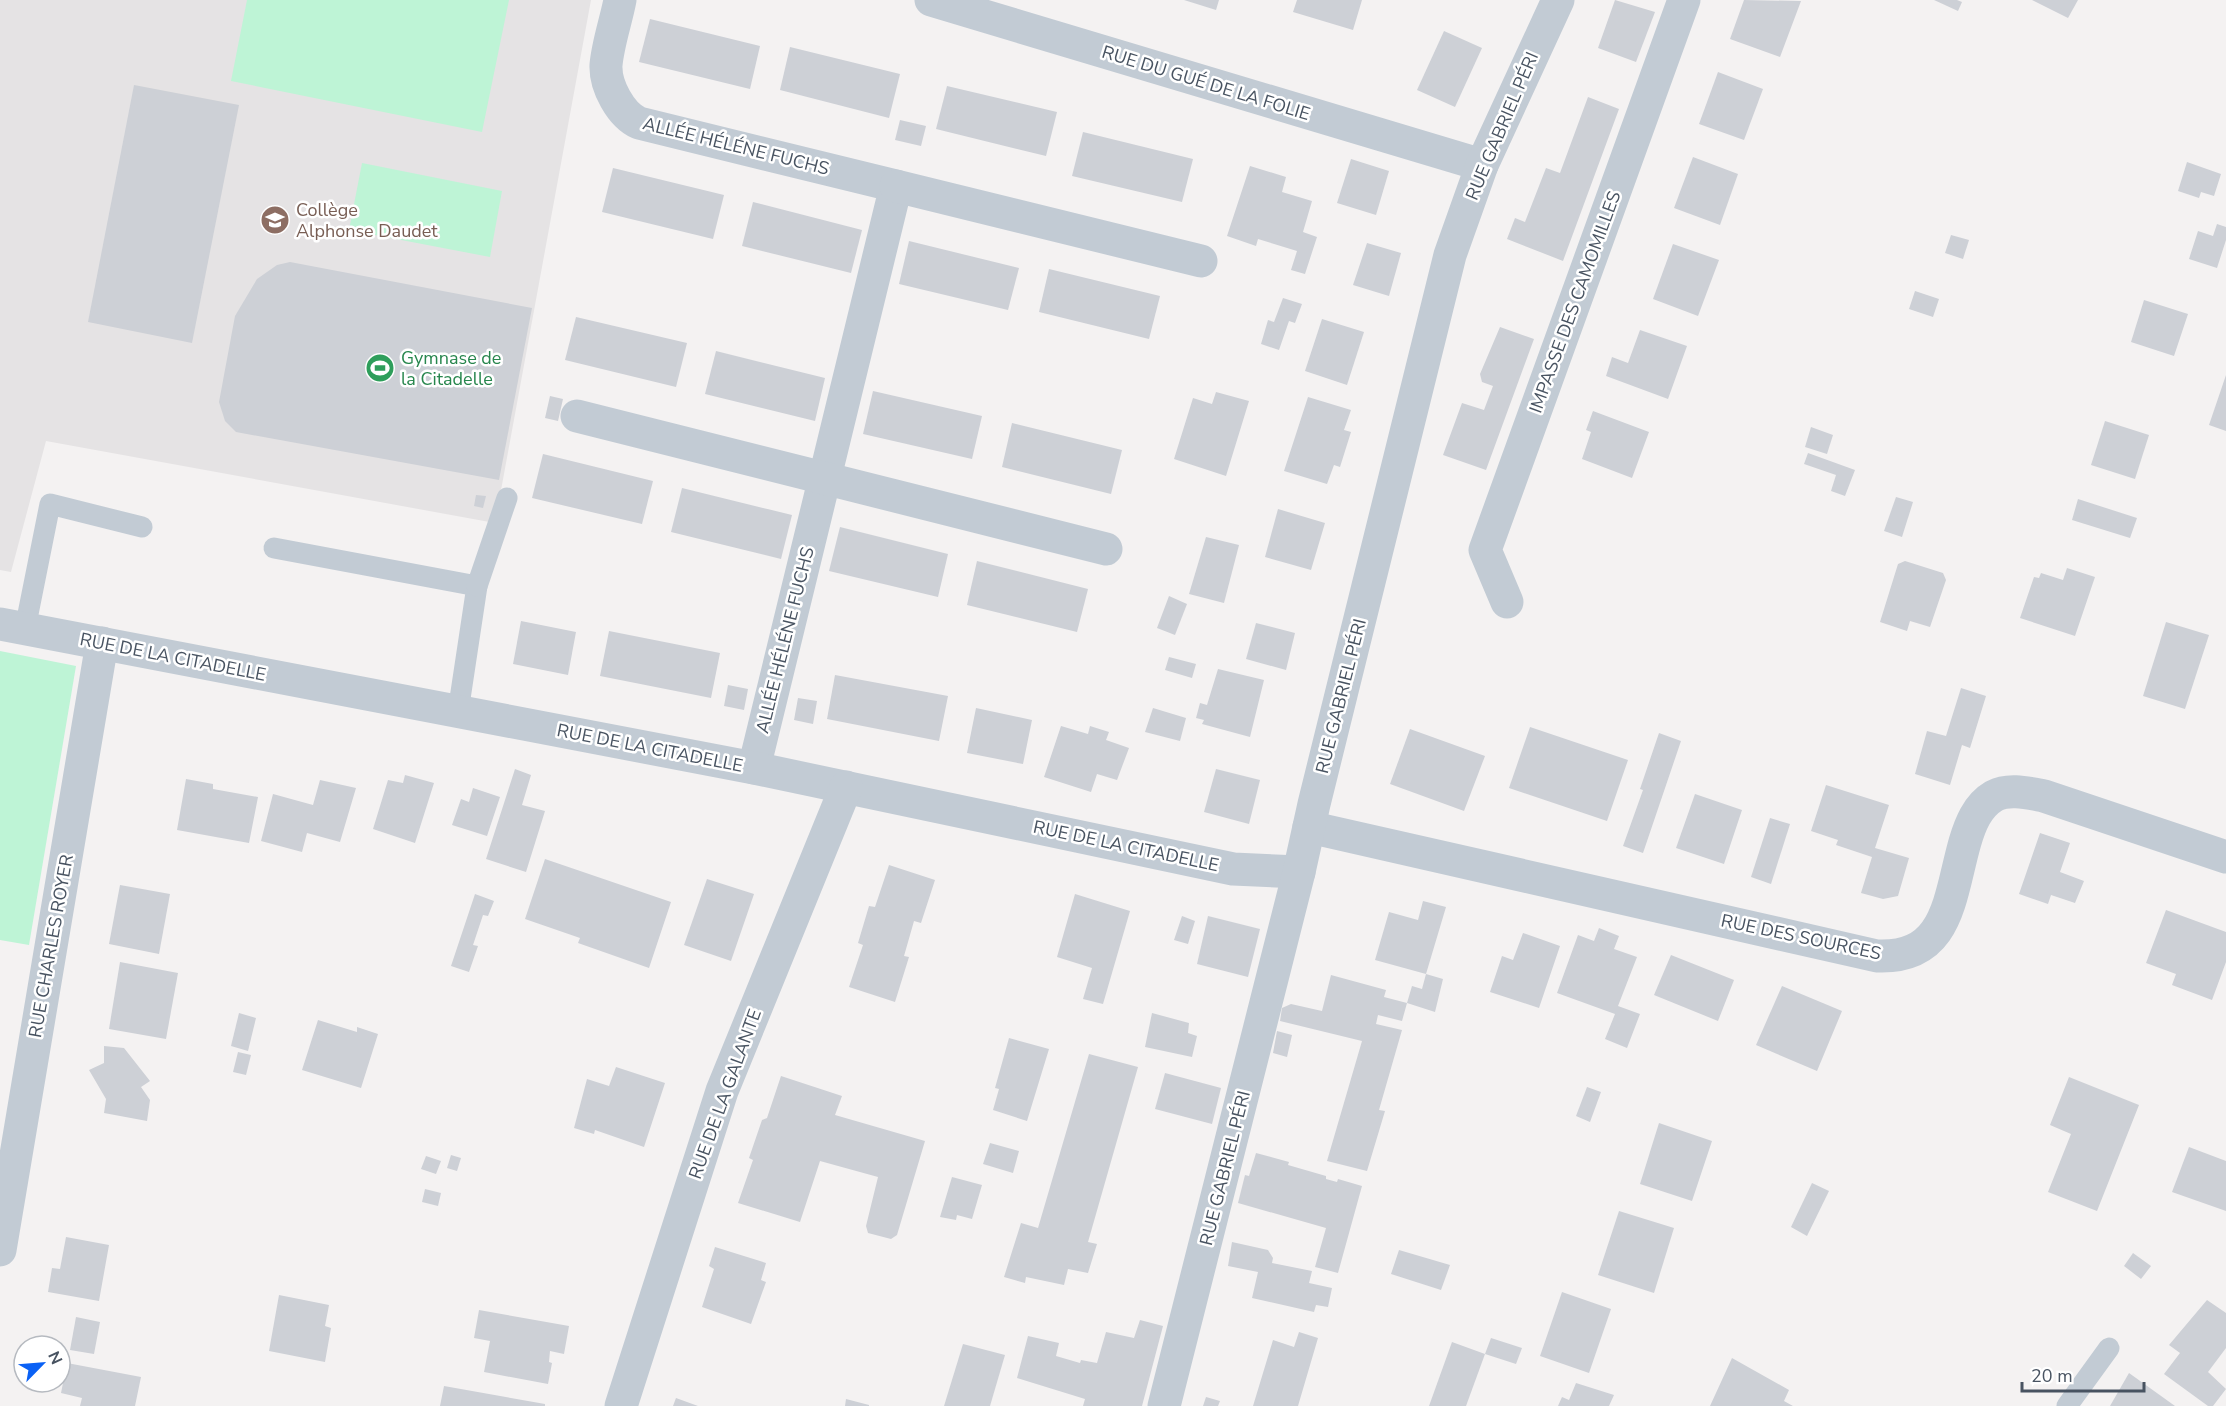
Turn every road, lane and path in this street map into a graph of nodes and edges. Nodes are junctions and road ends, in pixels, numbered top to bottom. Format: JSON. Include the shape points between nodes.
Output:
{"nodes":[{"id":1,"x":620,"y":0,"type":"edge"},
{"id":2,"x":931,"y":0,"type":"edge"},
{"id":3,"x":1558,"y":0,"type":"edge"},
{"id":4,"x":1684,"y":0,"type":"edge"},
{"id":5,"x":1482,"y":165,"type":"junction"},
{"id":6,"x":896,"y":186,"type":"junction"},
{"id":7,"x":1201,"y":261,"type":"dead end"},
{"id":8,"x":577,"y":416,"type":"dead end"},
{"id":9,"x":824,"y":478,"type":"junction"},
{"id":10,"x":507,"y":498,"type":"dead end"},
{"id":11,"x":141,"y":527,"type":"dead end"},
{"id":12,"x":274,"y":548,"type":"dead end"},
{"id":13,"x":1106,"y":549,"type":"dead end"},
{"id":14,"x":477,"y":586,"type":"junction"},
{"id":15,"x":1507,"y":602,"type":"dead end"},
{"id":16,"x":13,"y":626,"type":"edge"},
{"id":17,"x":102,"y":643,"type":"junction"},
{"id":18,"x":458,"y":712,"type":"junction"},
{"id":19,"x":754,"y":768,"type":"junction"},
{"id":20,"x":846,"y":787,"type":"junction"},
{"id":21,"x":1309,"y":827,"type":"junction"},
{"id":22,"x":2226,"y":857,"type":"edge"},
{"id":23,"x":1299,"y":872,"type":"junction"},
{"id":24,"x":0,"y":1250,"type":"edge"},
{"id":25,"x":2109,"y":1348,"type":"dead end"},
{"id":26,"x":621,"y":1406,"type":"edge"},
{"id":27,"x":1164,"y":1406,"type":"edge"},
{"id":28,"x":2067,"y":1406,"type":"edge"}],
"edges":[{"from":1,"to":6,"type":"street","name":"ALLÉE HÉLÉNE FUCHS","via":[[606,67],[613,94],[628,118]]},
{"from":2,"to":5,"type":"street","name":"RUE DU GUÉ DE LA FOLIE"},
{"from":3,"to":5,"type":"street","name":"RUE GABRIEL PÉRI"},
{"from":4,"to":15,"type":"street","name":"IMPASSE DES CAMOMILLES","via":[[1485,550]]},
{"from":5,"to":21,"type":"street","name":"RUE GABRIEL PÉRI","via":[[1450,255]]},
{"from":6,"to":7,"type":"street","name":"ALLÉE HÉLÉNE FUCHS"},
{"from":6,"to":9,"type":"street","name":"ALLÉE HÉLÉNE FUCHS"},
{"from":8,"to":9,"type":"street"},
{"from":9,"to":13,"type":"street"},
{"from":9,"to":19,"type":"street","name":"ALLÉE HÉLÉNE FUCHS"},
{"from":10,"to":14,"type":"lane"},
{"from":11,"to":16,"type":"lane","via":[[50,504]]},
{"from":12,"to":14,"type":"lane"},
{"from":14,"to":18,"type":"lane"},
{"from":16,"to":17,"type":"street","name":"RUE DE LA CITADELLE"},
{"from":17,"to":18,"type":"street","name":"RUE DE LA CITADELLE"},
{"from":17,"to":24,"type":"street","name":"RUE CHARLES ROYER"},
{"from":18,"to":19,"type":"street","name":"RUE DE LA CITADELLE"},
{"from":19,"to":20,"type":"street","name":"RUE DE LA CITADELLE"},
{"from":20,"to":23,"type":"street","name":"RUE DE LA CITADELLE","via":[[1233,869]]},
{"from":20,"to":26,"type":"street","name":"RUE DE LA GALANTE","via":[[722,1090]]},
{"from":21,"to":22,"type":"street","name":"RUE DES SOURCES","via":[[1877,956],[1898,957],[1918,950],[1937,934],[1970,828],[1978,811],[1994,796],[2016,791],[2044,796]]},
{"from":21,"to":23,"type":"street","name":"RUE GABRIEL PÉRI"},
{"from":23,"to":27,"type":"street","name":"RUE GABRIEL PÉRI"},
{"from":25,"to":28,"type":"lane"}]}
